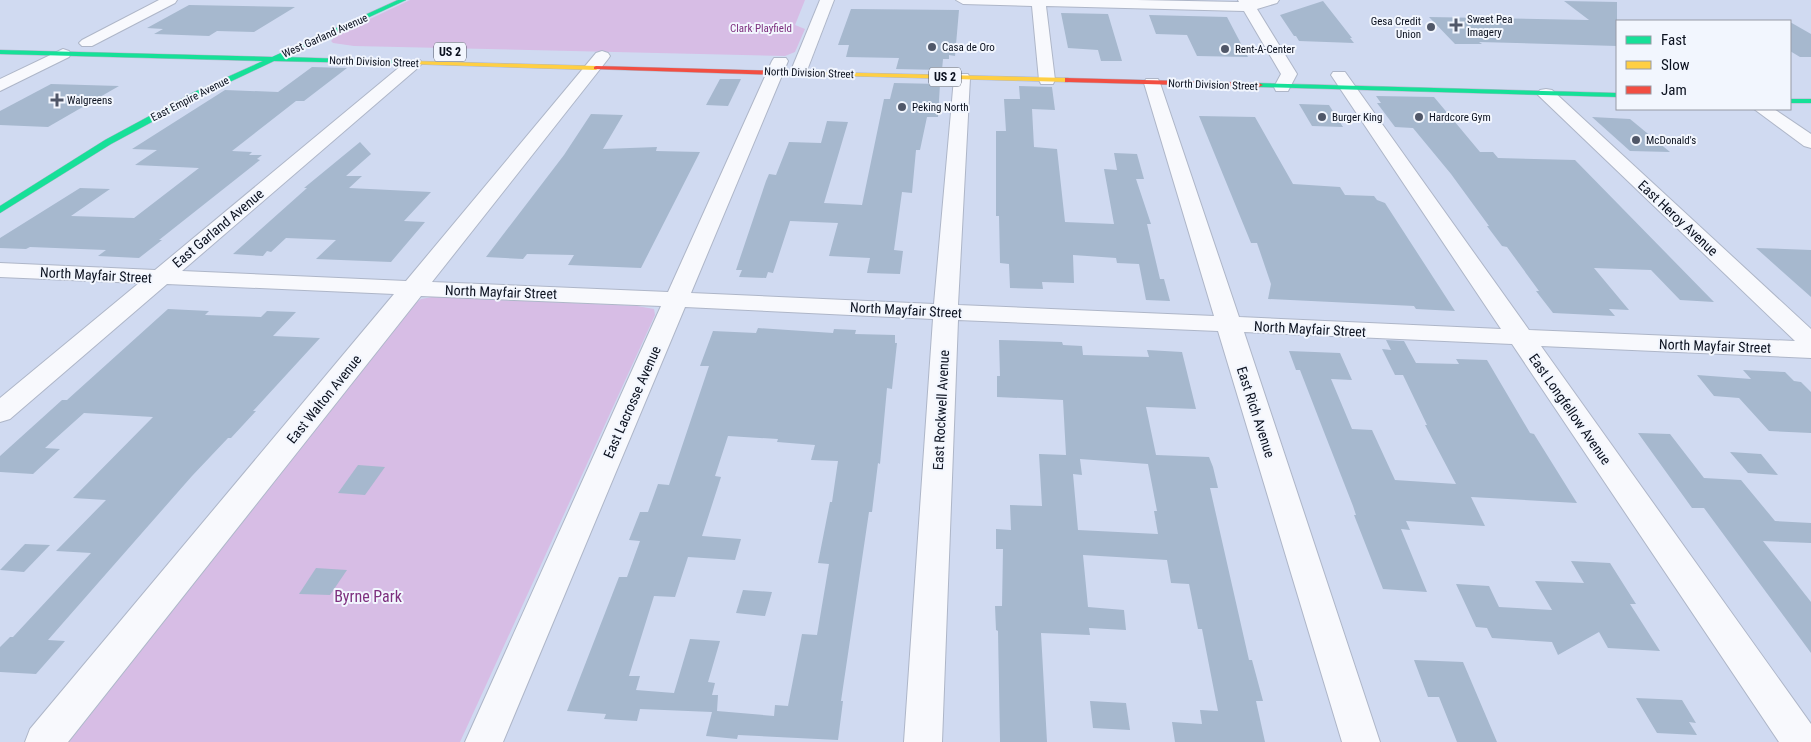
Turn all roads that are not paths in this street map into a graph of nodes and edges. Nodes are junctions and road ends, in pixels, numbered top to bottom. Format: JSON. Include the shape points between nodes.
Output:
{"nodes":[{"id":1,"x":170,"y":0,"type":"edge"},
{"id":2,"x":382,"y":0,"type":"edge"},
{"id":3,"x":403,"y":0,"type":"edge"},
{"id":4,"x":827,"y":0,"type":"edge"},
{"id":5,"x":963,"y":0,"type":"edge"},
{"id":6,"x":1272,"y":0,"type":"edge"},
{"id":7,"x":1038,"y":1,"type":"edge"},
{"id":8,"x":1247,"y":3,"type":"edge"},
{"id":9,"x":0,"y":41,"type":"edge"},
{"id":10,"x":87,"y":43,"type":"junction"},
{"id":11,"x":298,"y":48,"type":"junction"},
{"id":12,"x":325,"y":49,"type":"dead end"},
{"id":13,"x":0,"y":52,"type":"edge"},
{"id":14,"x":275,"y":53,"type":"junction"},
{"id":15,"x":63,"y":54,"type":"junction"},
{"id":16,"x":252,"y":59,"type":"junction"},
{"id":17,"x":599,"y":59,"type":"junction"},
{"id":18,"x":414,"y":63,"type":"junction"},
{"id":19,"x":789,"y":65,"type":"junction"},
{"id":20,"x":1046,"y":71,"type":"junction"},
{"id":21,"x":1287,"y":77,"type":"junction"},
{"id":22,"x":962,"y":78,"type":"junction"},
{"id":23,"x":1343,"y":79,"type":"junction"},
{"id":24,"x":1152,"y":83,"type":"junction"},
{"id":25,"x":0,"y":86,"type":"edge"},
{"id":26,"x":1538,"y":87,"type":"junction"},
{"id":27,"x":1444,"y":91,"type":"junction"},
{"id":28,"x":1616,"y":96,"type":"edge"},
{"id":29,"x":1791,"y":100,"type":"edge"},
{"id":30,"x":1811,"y":101,"type":"edge"},
{"id":31,"x":1764,"y":110,"type":"edge"},
{"id":32,"x":108,"y":142,"type":"junction"},
{"id":33,"x":1811,"y":142,"type":"edge"},
{"id":34,"x":0,"y":210,"type":"edge"},
{"id":35,"x":0,"y":270,"type":"edge"},
{"id":36,"x":160,"y":278,"type":"junction"},
{"id":37,"x":414,"y":288,"type":"junction"},
{"id":38,"x":677,"y":299,"type":"junction"},
{"id":39,"x":946,"y":312,"type":"junction"},
{"id":40,"x":1228,"y":325,"type":"junction"},
{"id":41,"x":1521,"y":338,"type":"junction"},
{"id":42,"x":1811,"y":343,"type":"edge"},
{"id":43,"x":1811,"y":350,"type":"edge"},
{"id":44,"x":0,"y":413,"type":"edge"},
{"id":45,"x":44,"y":742,"type":"edge"},
{"id":46,"x":484,"y":742,"type":"edge"},
{"id":47,"x":923,"y":742,"type":"edge"},
{"id":48,"x":1361,"y":742,"type":"edge"},
{"id":49,"x":1801,"y":742,"type":"edge"}],
"edges":[{"from":1,"to":10,"type":"street"},
{"from":2,"to":14,"type":"main road","name":"West Garland Avenue"},
{"from":3,"to":11,"type":"main road","name":"West Garland Avenue"},
{"from":4,"to":19,"type":"street","name":"East Lacrosse Avenue"},
{"from":5,"to":7,"type":"street"},
{"from":6,"to":8,"type":"street"},
{"from":7,"to":8,"type":"street"},
{"from":7,"to":20,"type":"street"},
{"from":8,"to":21,"type":"street"},
{"from":9,"to":10,"type":"main road","name":"North Division Street","number":"US 2"},
{"from":10,"to":14,"type":"main road","name":"North Division Street","number":"US 2"},
{"from":11,"to":12,"type":"main road","name":"North Division Street","number":"US 2"},
{"from":11,"to":14,"type":"main road","name":"North Division Street","number":"US 2"},
{"from":13,"to":15,"type":"main road"},
{"from":14,"to":16,"type":"main road","name":"West Garland Avenue"},
{"from":14,"to":18,"type":"main road","name":"North Division Street","number":"US 2"},
{"from":14,"to":32,"type":"main road","name":"East Empire Avenue"},
{"from":15,"to":16,"type":"main road"},
{"from":15,"to":25,"type":"street"},
{"from":16,"to":32,"type":"main road","name":"East Empire Avenue","via":[[171,97],[129,122]]},
{"from":17,"to":18,"type":"main road","name":"North Division Street","number":"US 2"},
{"from":17,"to":19,"type":"main road","name":"North Division Street","number":"US 2"},
{"from":17,"to":37,"type":"street","name":"East Walton Avenue"},
{"from":18,"to":36,"type":"street","name":"East Garland Avenue"},
{"from":19,"to":22,"type":"main road","name":"North Division Street","number":"US 2"},
{"from":19,"to":38,"type":"street","name":"East Lacrosse Avenue"},
{"from":20,"to":22,"type":"main road","name":"North Division Street","number":"US 2"},
{"from":20,"to":24,"type":"main road","name":"North Division Street","number":"US 2"},
{"from":21,"to":23,"type":"main road","name":"North Division Street","number":"US 2"},
{"from":21,"to":24,"type":"main road","name":"North Division Street","number":"US 2"},
{"from":22,"to":39,"type":"street","name":"East Rockwell Avenue"},
{"from":23,"to":27,"type":"main road","name":"North Division Street","number":"US 2"},
{"from":23,"to":41,"type":"street","name":"East Longfellow Avenue"},
{"from":24,"to":40,"type":"street","name":"East Rich Avenue"},
{"from":26,"to":27,"type":"main road","name":"North Division Street","number":"US 2"},
{"from":26,"to":27,"type":"main road","via":[[1532,83],[1528,86]]},
{"from":26,"to":28,"type":"main road","name":"North Division Street","number":"US 2"},
{"from":26,"to":42,"type":"street","name":"East Heroy Avenue"},
{"from":29,"to":30,"type":"main road"},
{"from":31,"to":33,"type":"street"},
{"from":32,"to":34,"type":"main road","name":"East Empire Avenue"},
{"from":35,"to":36,"type":"street","name":"North Mayfair Street"},
{"from":36,"to":37,"type":"street","name":"North Mayfair Street"},
{"from":36,"to":44,"type":"street","name":"East Garland Avenue"},
{"from":37,"to":38,"type":"street","name":"North Mayfair Street"},
{"from":37,"to":45,"type":"street","name":"East Walton Avenue"},
{"from":38,"to":39,"type":"street","name":"North Mayfair Street"},
{"from":38,"to":46,"type":"street","name":"East Lacrosse Avenue"},
{"from":39,"to":40,"type":"street","name":"North Mayfair Street"},
{"from":39,"to":47,"type":"street","name":"East Rockwell Avenue"},
{"from":40,"to":41,"type":"street","name":"North Mayfair Street"},
{"from":40,"to":48,"type":"street","name":"East Rich Avenue"},
{"from":41,"to":43,"type":"street","name":"North Mayfair Street"},
{"from":41,"to":49,"type":"street","name":"East Longfellow Avenue"}]}
